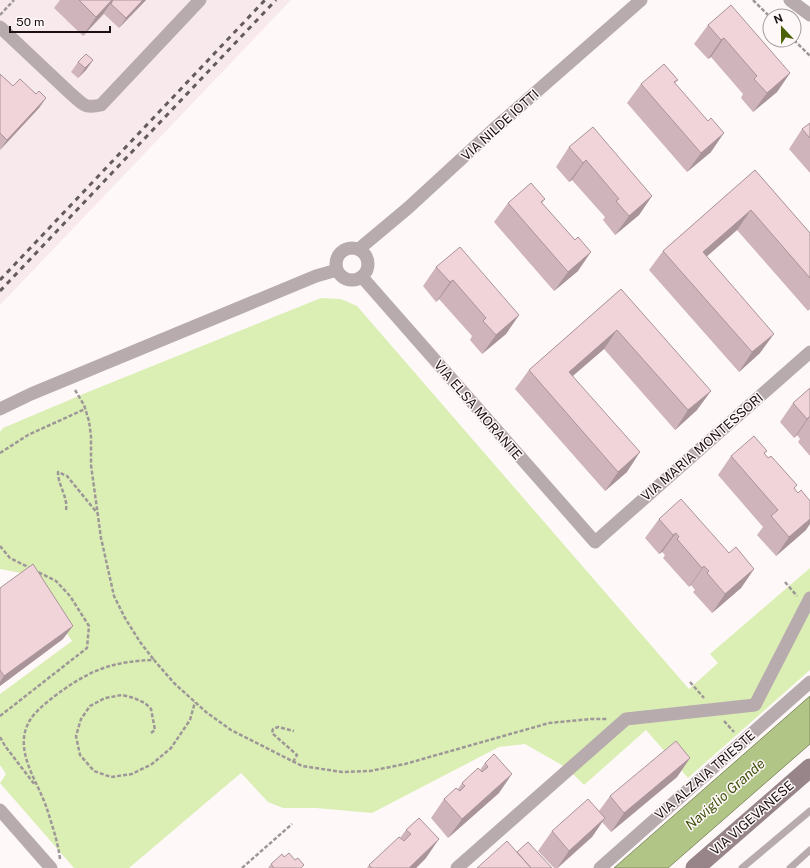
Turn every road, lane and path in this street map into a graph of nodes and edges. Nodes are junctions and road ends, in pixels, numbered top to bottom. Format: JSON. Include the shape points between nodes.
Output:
{"nodes":[{"id":1,"x":14,"y":0,"type":"edge"},
{"id":2,"x":200,"y":0,"type":"edge"},
{"id":3,"x":641,"y":0,"type":"edge"},
{"id":4,"x":753,"y":0,"type":"edge"},
{"id":5,"x":790,"y":0,"type":"edge"},
{"id":6,"x":762,"y":9,"type":"edge"},
{"id":7,"x":0,"y":15,"type":"edge"},
{"id":8,"x":810,"y":15,"type":"edge"},
{"id":9,"x":0,"y":27,"type":"edge"},
{"id":10,"x":802,"y":48,"type":"edge"},
{"id":11,"x":810,"y":56,"type":"edge"},
{"id":12,"x":359,"y":249,"type":"junction"},
{"id":13,"x":337,"y":270,"type":"junction"},
{"id":14,"x":362,"y":277,"type":"junction"},
{"id":15,"x":810,"y":352,"type":"edge"},
{"id":16,"x":75,"y":390,"type":"dead end"},
{"id":17,"x":0,"y":409,"type":"edge"},
{"id":18,"x":85,"y":409,"type":"junction"},
{"id":19,"x":0,"y":453,"type":"edge"},
{"id":20,"x":66,"y":510,"type":"dead end"},
{"id":21,"x":98,"y":515,"type":"junction"},
{"id":22,"x":595,"y":542,"type":"joint"},
{"id":23,"x":0,"y":546,"type":"edge"},
{"id":24,"x":810,"y":598,"type":"edge"},
{"id":25,"x":154,"y":660,"type":"junction"},
{"id":26,"x":810,"y":682,"type":"edge"},
{"id":27,"x":195,"y":702,"type":"junction"},
{"id":28,"x":0,"y":716,"type":"edge"},
{"id":29,"x":626,"y":719,"type":"junction"},
{"id":30,"x":294,"y":731,"type":"dead end"},
{"id":31,"x":151,"y":733,"type":"dead end"},
{"id":32,"x":0,"y":737,"type":"edge"},
{"id":33,"x":293,"y":762,"type":"junction"},
{"id":34,"x":810,"y":768,"type":"edge"},
{"id":35,"x":38,"y":788,"type":"junction"},
{"id":36,"x":0,"y":810,"type":"edge"},
{"id":37,"x":810,"y":811,"type":"edge"},
{"id":38,"x":292,"y":824,"type":"dead end"},
{"id":39,"x":810,"y":850,"type":"edge"},
{"id":40,"x":56,"y":864,"type":"edge"},
{"id":41,"x":242,"y":868,"type":"edge"},
{"id":42,"x":457,"y":868,"type":"edge"},
{"id":43,"x":600,"y":868,"type":"edge"},
{"id":44,"x":695,"y":868,"type":"edge"},
{"id":45,"x":742,"y":868,"type":"edge"},
{"id":46,"x":790,"y":868,"type":"edge"}],
"edges":[{"from":1,"to":7,"type":"path"},
{"from":2,"to":9,"type":"street","via":[[101,105],[90,107],[70,93]]},
{"from":3,"to":12,"type":"street","name":"VIA NILDE IOTTI"},
{"from":4,"to":6,"type":"path"},
{"from":5,"to":8,"type":"street"},
{"from":10,"to":11,"type":"path"},
{"from":12,"to":13,"type":"street","via":[[348,248],[339,254]]},
{"from":12,"to":14,"type":"street","via":[[368,259],[369,265]]},
{"from":13,"to":14,"type":"street","via":[[348,280]]},
{"from":13,"to":17,"type":"street","via":[[316,276]]},
{"from":14,"to":22,"type":"street","name":"VIA ELSA MORANTE"},
{"from":15,"to":22,"type":"street","name":"VIA MARIA MONTESSORI"},
{"from":16,"to":18,"type":"path"},
{"from":18,"to":19,"type":"path","via":[[28,435]]},
{"from":18,"to":21,"type":"path","via":[[91,436],[91,465]]},
{"from":20,"to":21,"type":"path","via":[[67,502],[58,472],[67,476]]},
{"from":21,"to":25,"type":"path","via":[[114,596],[140,642]]},
{"from":23,"to":28,"type":"path","via":[[10,558],[56,581],[70,596],[89,626],[87,648]]},
{"from":24,"to":29,"type":"street","via":[[755,705]]},
{"from":25,"to":27,"type":"path"},
{"from":25,"to":35,"type":"path","via":[[133,660],[98,669],[49,700],[30,720],[23,739],[28,766]]},
{"from":26,"to":43,"type":"street","name":"VIA ALZAIA TRIESTE"},
{"from":27,"to":31,"type":"path","via":[[190,720],[171,748],[152,764],[132,774],[111,777],[94,771],[80,755],[76,736],[81,719],[90,706],[104,698],[122,695],[145,703],[151,709],[155,730]]},
{"from":27,"to":33,"type":"path","via":[[231,730]]},
{"from":29,"to":33,"type":"path","via":[[549,723],[405,764],[370,771],[342,772],[302,766]]},
{"from":29,"to":42,"type":"street"},
{"from":30,"to":33,"type":"path","via":[[278,727],[273,729],[272,733],[297,756]]},
{"from":32,"to":35,"type":"path"},
{"from":34,"to":44,"type":"main road","name":"VIA VIGEVANESE"},
{"from":35,"to":40,"type":"path","via":[[47,808],[59,850]]},
{"from":36,"to":40,"type":"street"},
{"from":37,"to":45,"type":"lane"},
{"from":38,"to":41,"type":"path"},
{"from":39,"to":46,"type":"lane"}]}
